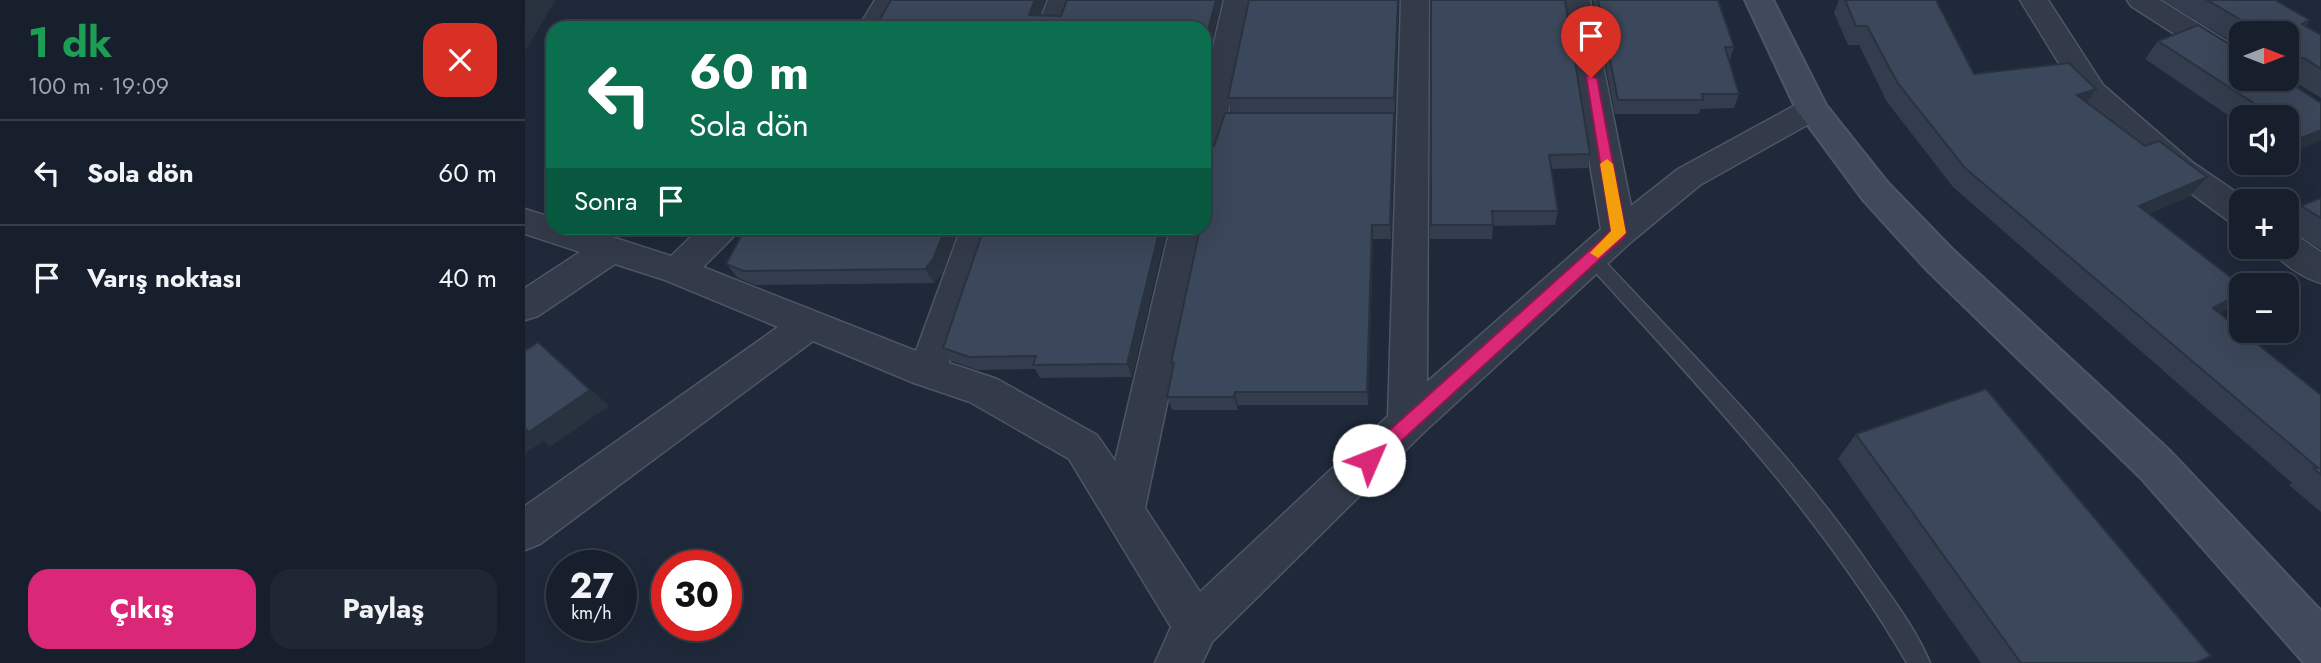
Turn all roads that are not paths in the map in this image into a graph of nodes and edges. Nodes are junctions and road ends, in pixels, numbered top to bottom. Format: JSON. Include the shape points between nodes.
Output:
{"nodes":[{"id":1,"x":889,"y":0,"type":"edge"},
{"id":2,"x":1062,"y":0,"type":"edge"},
{"id":3,"x":1238,"y":0,"type":"edge"},
{"id":4,"x":1415,"y":0,"type":"edge"},
{"id":5,"x":1576,"y":0,"type":"edge"},
{"id":6,"x":1759,"y":0,"type":"edge"},
{"id":7,"x":2034,"y":0,"type":"edge"},
{"id":8,"x":2141,"y":0,"type":"edge"},
{"id":9,"x":877,"y":21,"type":"edge"},
{"id":10,"x":1054,"y":21,"type":"edge"},
{"id":11,"x":2229,"y":56,"type":"edge"},
{"id":12,"x":1812,"y":109,"type":"junction"},
{"id":13,"x":1213,"y":120,"type":"edge"},
{"id":14,"x":2229,"y":204,"type":"edge"},
{"id":15,"x":525,"y":221,"type":"edge"},
{"id":16,"x":546,"y":228,"type":"edge"},
{"id":17,"x":1619,"y":233,"type":"junction"},
{"id":18,"x":566,"y":235,"type":"edge"},
{"id":19,"x":714,"y":235,"type":"edge"},
{"id":20,"x":976,"y":235,"type":"edge"},
{"id":21,"x":1185,"y":235,"type":"edge"},
{"id":22,"x":610,"y":250,"type":"junction"},
{"id":23,"x":2299,"y":254,"type":"edge"},
{"id":24,"x":1592,"y":258,"type":"junction"},
{"id":25,"x":2321,"y":270,"type":"edge"},
{"id":26,"x":677,"y":271,"type":"junction"},
{"id":27,"x":525,"y":306,"type":"edge"},
{"id":28,"x":811,"y":323,"type":"junction"},
{"id":29,"x":927,"y":372,"type":"junction"},
{"id":30,"x":1407,"y":423,"type":"junction"},
{"id":31,"x":1124,"y":510,"type":"junction"},
{"id":32,"x":525,"y":530,"type":"edge"},
{"id":33,"x":1196,"y":626,"type":"junction"},
{"id":34,"x":2321,"y":646,"type":"edge"},
{"id":35,"x":1178,"y":663,"type":"edge"},
{"id":36,"x":1919,"y":663,"type":"edge"}],
"edges":[{"from":1,"to":9,"type":"street"},
{"from":2,"to":10,"type":"street"},
{"from":3,"to":13,"type":"street"},
{"from":4,"to":30,"type":"street","via":[[1406,120]]},
{"from":5,"to":17,"type":"street"},
{"from":6,"to":12,"type":"street"},
{"from":7,"to":14,"type":"street","via":[[2092,92],[2181,170]]},
{"from":8,"to":11,"type":"street"},
{"from":12,"to":17,"type":"street","via":[[1689,177]]},
{"from":12,"to":34,"type":"street","via":[[1875,192],[2156,465]]},
{"from":15,"to":16,"type":"street"},
{"from":17,"to":24,"type":"street"},
{"from":18,"to":22,"type":"street"},
{"from":19,"to":26,"type":"street"},
{"from":20,"to":29,"type":"street"},
{"from":21,"to":31,"type":"street"},
{"from":22,"to":26,"type":"street"},
{"from":22,"to":27,"type":"street"},
{"from":23,"to":25,"type":"street"},
{"from":24,"to":30,"type":"street"},
{"from":24,"to":36,"type":"lane","via":[[1814,505],[1860,566]]},
{"from":26,"to":28,"type":"street"},
{"from":28,"to":29,"type":"street"},
{"from":28,"to":32,"type":"street"},
{"from":29,"to":31,"type":"street","via":[[983,390],[1083,447]]},
{"from":30,"to":33,"type":"street"},
{"from":31,"to":33,"type":"street"},
{"from":33,"to":35,"type":"street"}]}
